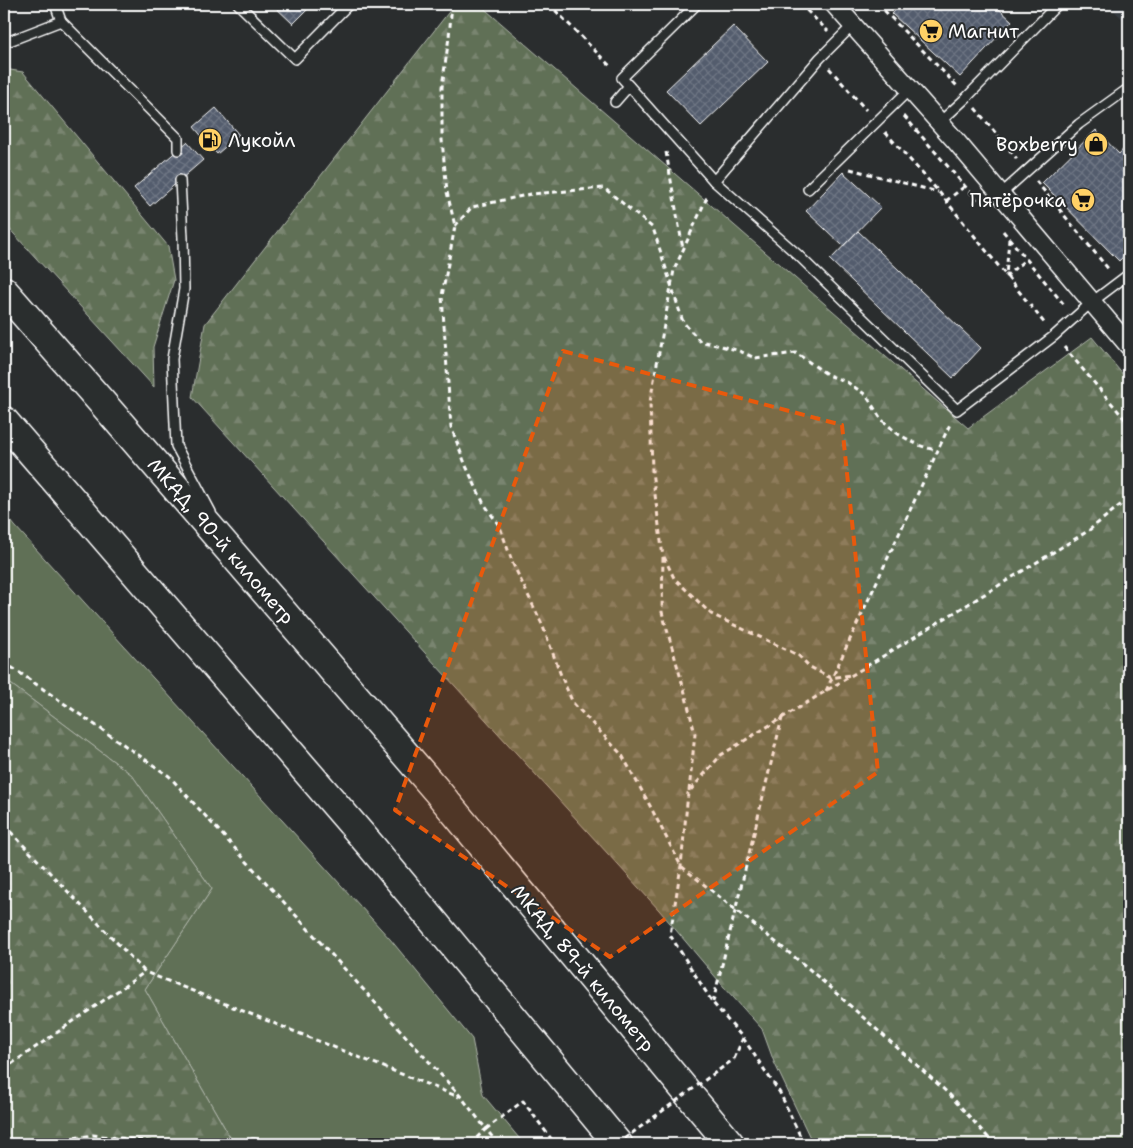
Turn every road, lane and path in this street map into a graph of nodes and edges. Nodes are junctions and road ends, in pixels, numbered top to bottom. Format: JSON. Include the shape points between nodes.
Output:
{"nodes":[{"id":1,"x":55,"y":4,"type":"edge"},
{"id":2,"x":238,"y":4,"type":"edge"},
{"id":3,"x":349,"y":4,"type":"edge"},
{"id":4,"x":452,"y":4,"type":"edge"},
{"id":5,"x":549,"y":4,"type":"edge"},
{"id":6,"x":697,"y":4,"type":"edge"},
{"id":7,"x":800,"y":4,"type":"edge"},
{"id":8,"x":834,"y":4,"type":"edge"},
{"id":9,"x":878,"y":4,"type":"edge"},
{"id":10,"x":1058,"y":4,"type":"edge"},
{"id":11,"x":61,"y":21,"type":"junction"},
{"id":12,"x":853,"y":25,"type":"junction"},
{"id":13,"x":839,"y":40,"type":"junction"},
{"id":14,"x":4,"y":43,"type":"edge"},
{"id":15,"x":820,"y":58,"type":"junction"},
{"id":16,"x":622,"y":78,"type":"junction"},
{"id":17,"x":629,"y":86,"type":"junction"},
{"id":18,"x":1129,"y":88,"type":"edge"},
{"id":19,"x":910,"y":89,"type":"junction"},
{"id":20,"x":966,"y":98,"type":"junction"},
{"id":21,"x":615,"y":102,"type":"dead end"},
{"id":22,"x":894,"y":104,"type":"junction"},
{"id":23,"x":876,"y":121,"type":"junction"},
{"id":24,"x":661,"y":122,"type":"junction"},
{"id":25,"x":940,"y":122,"type":"junction"},
{"id":26,"x":178,"y":150,"type":"dead end"},
{"id":27,"x":832,"y":165,"type":"junction"},
{"id":28,"x":1027,"y":171,"type":"junction"},
{"id":29,"x":180,"y":180,"type":"dead end"},
{"id":30,"x":714,"y":180,"type":"junction"},
{"id":31,"x":965,"y":186,"type":"junction"},
{"id":32,"x":808,"y":189,"type":"dead end"},
{"id":33,"x":939,"y":192,"type":"junction"},
{"id":34,"x":1001,"y":194,"type":"junction"},
{"id":35,"x":946,"y":202,"type":"junction"},
{"id":36,"x":982,"y":205,"type":"dead end"},
{"id":37,"x":998,"y":225,"type":"dead end"},
{"id":38,"x":455,"y":226,"type":"junction"},
{"id":39,"x":1009,"y":238,"type":"junction"},
{"id":40,"x":683,"y":250,"type":"junction"},
{"id":41,"x":1026,"y":259,"type":"junction"},
{"id":42,"x":1129,"y":274,"type":"edge"},
{"id":43,"x":1006,"y":276,"type":"junction"},
{"id":44,"x":1119,"y":282,"type":"junction"},
{"id":45,"x":671,"y":283,"type":"junction"},
{"id":46,"x":4,"y":291,"type":"edge"},
{"id":47,"x":1092,"y":302,"type":"junction"},
{"id":48,"x":1074,"y":318,"type":"junction"},
{"id":49,"x":1054,"y":336,"type":"junction"},
{"id":50,"x":1129,"y":346,"type":"edge"},
{"id":51,"x":957,"y":410,"type":"junction"},
{"id":52,"x":4,"y":421,"type":"edge"},
{"id":53,"x":1129,"y":424,"type":"edge"},
{"id":54,"x":4,"y":434,"type":"edge"},
{"id":55,"x":938,"y":450,"type":"junction"},
{"id":56,"x":48,"y":470,"type":"junction"},
{"id":57,"x":1129,"y":498,"type":"edge"},
{"id":58,"x":663,"y":557,"type":"junction"},
{"id":59,"x":238,"y":560,"type":"junction"},
{"id":60,"x":4,"y":662,"type":"edge"},
{"id":61,"x":852,"y":675,"type":"junction"},
{"id":62,"x":831,"y":678,"type":"junction"},
{"id":63,"x":825,"y":691,"type":"junction"},
{"id":64,"x":782,"y":718,"type":"junction"},
{"id":65,"x":437,"y":791,"type":"joint"},
{"id":66,"x":688,"y":793,"type":"junction"},
{"id":67,"x":4,"y":825,"type":"edge"},
{"id":68,"x":681,"y":866,"type":"junction"},
{"id":69,"x":735,"y":910,"type":"junction"},
{"id":70,"x":144,"y":972,"type":"junction"},
{"id":71,"x":713,"y":1003,"type":"junction"},
{"id":72,"x":743,"y":1038,"type":"junction"},
{"id":73,"x":4,"y":1069,"type":"edge"},
{"id":74,"x":462,"y":1098,"type":"junction"},
{"id":75,"x":486,"y":1129,"type":"junction"},
{"id":76,"x":30,"y":1144,"type":"edge"},
{"id":77,"x":174,"y":1144,"type":"edge"},
{"id":78,"x":234,"y":1144,"type":"edge"},
{"id":79,"x":367,"y":1144,"type":"edge"},
{"id":80,"x":470,"y":1144,"type":"edge"},
{"id":81,"x":498,"y":1144,"type":"edge"},
{"id":82,"x":555,"y":1144,"type":"edge"},
{"id":83,"x":617,"y":1144,"type":"edge"},
{"id":84,"x":730,"y":1144,"type":"edge"},
{"id":85,"x":804,"y":1144,"type":"edge"},
{"id":86,"x":994,"y":1144,"type":"edge"}],
"edges":[{"from":1,"to":11,"type":"lane"},
{"from":2,"to":3,"type":"lane","via":[[295,59]]},
{"from":4,"to":38,"type":"path","via":[[442,87],[442,140],[447,192]]},
{"from":5,"to":16,"type":"path"},
{"from":6,"to":16,"type":"lane"},
{"from":7,"to":13,"type":"path"},
{"from":8,"to":12,"type":"street"},
{"from":9,"to":20,"type":"path"},
{"from":10,"to":20,"type":"lane"},
{"from":11,"to":14,"type":"lane"},
{"from":11,"to":26,"type":"lane","via":[[178,138]]},
{"from":12,"to":13,"type":"lane"},
{"from":12,"to":19,"type":"street"},
{"from":13,"to":15,"type":"lane"},
{"from":15,"to":23,"type":"path"},
{"from":15,"to":30,"type":"lane"},
{"from":16,"to":17,"type":"lane"},
{"from":17,"to":21,"type":"lane"},
{"from":17,"to":24,"type":"lane"},
{"from":18,"to":28,"type":"lane","via":[[1079,124]]},
{"from":19,"to":22,"type":"lane"},
{"from":19,"to":25,"type":"street"},
{"from":20,"to":25,"type":"lane"},
{"from":20,"to":28,"type":"path"},
{"from":22,"to":23,"type":"lane"},
{"from":22,"to":31,"type":"path"},
{"from":23,"to":27,"type":"lane"},
{"from":23,"to":33,"type":"path"},
{"from":24,"to":30,"type":"lane"},
{"from":24,"to":40,"type":"path"},
{"from":25,"to":34,"type":"street"},
{"from":27,"to":32,"type":"lane"},
{"from":27,"to":33,"type":"path"},
{"from":28,"to":34,"type":"lane"},
{"from":28,"to":44,"type":"path"},
{"from":29,"to":59,"type":"lane","via":[[184,289],[172,359],[176,446]]},
{"from":30,"to":40,"type":"path"},
{"from":30,"to":51,"type":"lane","via":[[798,255]]},
{"from":31,"to":35,"type":"path"},
{"from":31,"to":36,"type":"path"},
{"from":33,"to":35,"type":"path"},
{"from":34,"to":47,"type":"street"},
{"from":35,"to":43,"type":"path"},
{"from":37,"to":39,"type":"path"},
{"from":38,"to":45,"type":"path","via":[[472,207],[531,194],[604,188],[652,228]]},
{"from":38,"to":68,"type":"path","via":[[442,296],[450,427],[483,502],[500,527],[573,702],[622,755]]},
{"from":39,"to":41,"type":"path"},
{"from":39,"to":43,"type":"path"},
{"from":40,"to":45,"type":"path"},
{"from":41,"to":43,"type":"path"},
{"from":41,"to":48,"type":"path"},
{"from":42,"to":44,"type":"lane"},
{"from":43,"to":49,"type":"path"},
{"from":44,"to":47,"type":"lane"},
{"from":45,"to":55,"type":"path","via":[[683,322],[700,341],[755,358],[796,353],[866,395],[882,419],[898,434]]},
{"from":45,"to":58,"type":"path","via":[[650,402],[652,471]]},
{"from":46,"to":59,"type":"highway","name":"МКАД, 90-й километр"},
{"from":47,"to":48,"type":"lane"},
{"from":47,"to":50,"type":"street"},
{"from":48,"to":49,"type":"lane"},
{"from":49,"to":51,"type":"lane"},
{"from":49,"to":53,"type":"path"},
{"from":51,"to":55,"type":"path"},
{"from":52,"to":56,"type":"highway"},
{"from":54,"to":56,"type":"lane"},
{"from":55,"to":62,"type":"path"},
{"from":56,"to":83,"type":"highway","via":[[371,846]]},
{"from":57,"to":61,"type":"path","via":[[1088,531]]},
{"from":58,"to":62,"type":"path","via":[[674,578],[711,614],[798,656]]},
{"from":58,"to":66,"type":"path","via":[[662,612],[695,734]]},
{"from":59,"to":65,"type":"highway","name":"МКАД, 90-й километр"},
{"from":60,"to":74,"type":"path","via":[[170,776]]},
{"from":61,"to":62,"type":"path"},
{"from":61,"to":63,"type":"path"},
{"from":62,"to":63,"type":"path"},
{"from":63,"to":64,"type":"path"},
{"from":64,"to":66,"type":"path","via":[[720,755]]},
{"from":64,"to":69,"type":"path"},
{"from":65,"to":84,"type":"highway","name":"МКАД, 89-й километр"},
{"from":66,"to":68,"type":"path"},
{"from":67,"to":70,"type":"path"},
{"from":68,"to":69,"type":"path"},
{"from":68,"to":71,"type":"path","via":[[670,935]]},
{"from":69,"to":71,"type":"path"},
{"from":69,"to":86,"type":"path","via":[[808,968],[942,1088]]},
{"from":70,"to":73,"type":"path"},
{"from":70,"to":74,"type":"path"},
{"from":71,"to":72,"type":"path"},
{"from":72,"to":83,"type":"path","bridge":true,"via":[[734,1059]]},
{"from":72,"to":85,"type":"path","via":[[780,1093]]},
{"from":74,"to":75,"type":"path"},
{"from":75,"to":80,"type":"path"},
{"from":75,"to":81,"type":"path"},
{"from":75,"to":82,"type":"path","via":[[523,1101]]},
{"from":76,"to":77,"type":"path","via":[[93,1135]]},
{"from":78,"to":79,"type":"path","via":[[250,1139]]}]}
